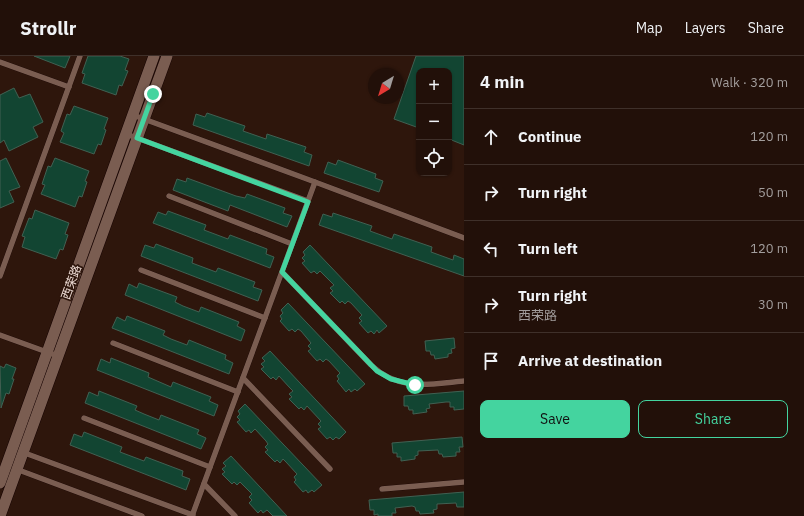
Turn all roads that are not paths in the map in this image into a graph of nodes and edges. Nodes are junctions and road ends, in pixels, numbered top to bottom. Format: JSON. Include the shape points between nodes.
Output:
{"nodes":[{"id":1,"x":80,"y":56,"type":"edge"},
{"id":2,"x":154,"y":56,"type":"edge"},
{"id":3,"x":167,"y":56,"type":"edge"},
{"id":4,"x":0,"y":62,"type":"edge"},
{"id":5,"x":69,"y":87,"type":"junction"},
{"id":6,"x":133,"y":115,"type":"junction"},
{"id":7,"x":144,"y":119,"type":"junction"},
{"id":8,"x":126,"y":134,"type":"junction"},
{"id":9,"x":137,"y":138,"type":"junction"},
{"id":10,"x":315,"y":182,"type":"junction"},
{"id":11,"x":169,"y":196,"type":"dead end"},
{"id":12,"x":308,"y":202,"type":"junction"},
{"id":13,"x":464,"y":238,"type":"edge"},
{"id":14,"x":292,"y":244,"type":"junction"},
{"id":15,"x":141,"y":270,"type":"dead end"},
{"id":16,"x":282,"y":272,"type":"junction"},
{"id":17,"x":0,"y":276,"type":"edge"},
{"id":18,"x":265,"y":318,"type":"junction"},
{"id":19,"x":0,"y":335,"type":"edge"},
{"id":20,"x":113,"y":344,"type":"dead end"},
{"id":21,"x":47,"y":352,"type":"junction"},
{"id":22,"x":58,"y":356,"type":"junction"},
{"id":23,"x":243,"y":378,"type":"junction"},
{"id":24,"x":464,"y":381,"type":"edge"},
{"id":25,"x":238,"y":392,"type":"junction"},
{"id":26,"x":84,"y":418,"type":"dead end"},
{"id":27,"x":12,"y":448,"type":"junction"},
{"id":28,"x":23,"y":452,"type":"junction"},
{"id":29,"x":6,"y":466,"type":"junction"},
{"id":30,"x":210,"y":467,"type":"junction"},
{"id":31,"x":330,"y":469,"type":"dead end"},
{"id":32,"x":17,"y":470,"type":"junction"},
{"id":33,"x":464,"y":482,"type":"edge"},
{"id":34,"x":0,"y":483,"type":"edge"},
{"id":35,"x":204,"y":484,"type":"junction"},
{"id":36,"x":382,"y":489,"type":"dead end"},
{"id":37,"x":193,"y":515,"type":"edge"},
{"id":38,"x":0,"y":516,"type":"edge"},
{"id":39,"x":142,"y":516,"type":"edge"},
{"id":40,"x":235,"y":516,"type":"edge"}],
"edges":[{"from":1,"to":5,"type":"lane"},
{"from":2,"to":6,"type":"street","name":"西荣路"},
{"from":3,"to":7,"type":"street","name":"西荣路"},
{"from":4,"to":5,"type":"lane"},
{"from":5,"to":17,"type":"lane"},
{"from":6,"to":7,"type":"lane"},
{"from":6,"to":8,"type":"street","name":"西荣路"},
{"from":7,"to":9,"type":"street","name":"西荣路"},
{"from":7,"to":10,"type":"lane"},
{"from":8,"to":9,"type":"lane"},
{"from":8,"to":21,"type":"street","name":"西荣路"},
{"from":9,"to":12,"type":"lane"},
{"from":9,"to":22,"type":"street","name":"西荣路"},
{"from":10,"to":12,"type":"lane"},
{"from":10,"to":13,"type":"lane"},
{"from":11,"to":14,"type":"lane"},
{"from":12,"to":14,"type":"lane"},
{"from":14,"to":16,"type":"lane"},
{"from":15,"to":18,"type":"lane"},
{"from":16,"to":18,"type":"lane"},
{"from":16,"to":24,"type":"lane","via":[[384,376],[415,385]]},
{"from":18,"to":23,"type":"lane"},
{"from":19,"to":21,"type":"lane"},
{"from":20,"to":25,"type":"lane"},
{"from":21,"to":22,"type":"lane"},
{"from":21,"to":27,"type":"street","name":"西荣路"},
{"from":22,"to":28,"type":"street","name":"西荣路"},
{"from":23,"to":25,"type":"lane"},
{"from":23,"to":31,"type":"lane"},
{"from":25,"to":30,"type":"lane"},
{"from":26,"to":30,"type":"lane"},
{"from":27,"to":28,"type":"lane"},
{"from":27,"to":29,"type":"street","name":"西荣路"},
{"from":28,"to":32,"type":"street","name":"西荣路"},
{"from":28,"to":37,"type":"lane"},
{"from":29,"to":32,"type":"lane"},
{"from":29,"to":34,"type":"street","name":"西荣路"},
{"from":30,"to":35,"type":"lane"},
{"from":32,"to":38,"type":"street","name":"西荣路"},
{"from":32,"to":39,"type":"lane"},
{"from":33,"to":36,"type":"lane"},
{"from":35,"to":37,"type":"lane"},
{"from":35,"to":40,"type":"lane"}]}
